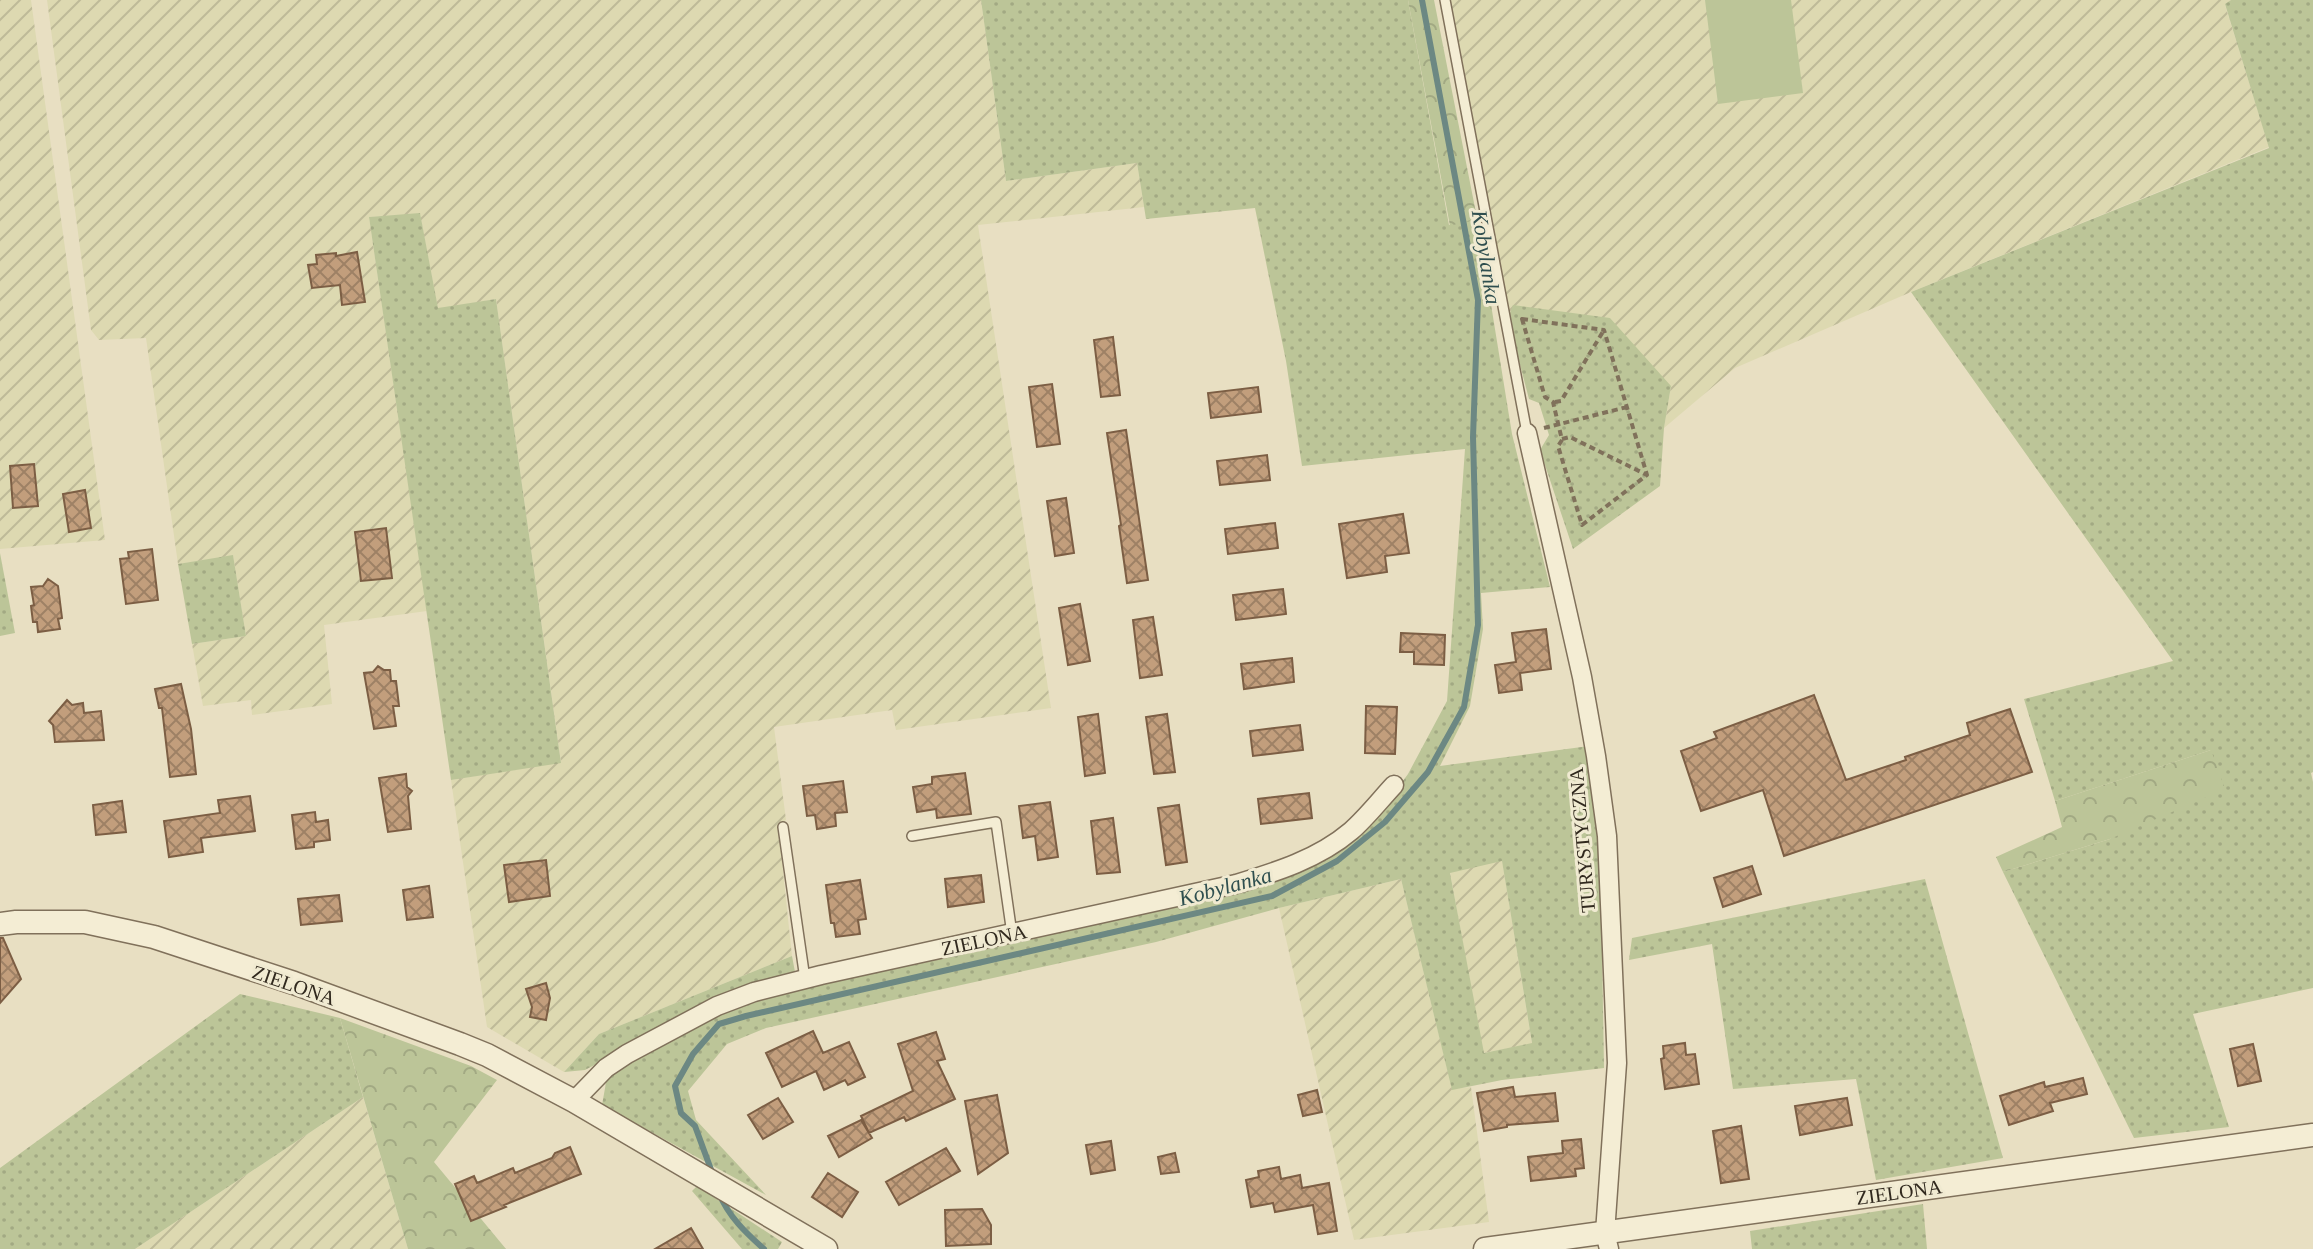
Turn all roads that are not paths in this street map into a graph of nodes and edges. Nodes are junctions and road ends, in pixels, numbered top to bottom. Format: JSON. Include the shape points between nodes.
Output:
{"nodes":[{"id":1,"x":1445,"y":0,"type":"edge"},
{"id":2,"x":1527,"y":433,"type":"joint"},
{"id":3,"x":1394,"y":785,"type":"dead end"},
{"id":4,"x":783,"y":827,"type":"dead end"},
{"id":5,"x":912,"y":836,"type":"dead end"},
{"id":6,"x":0,"y":924,"type":"edge"},
{"id":7,"x":1012,"y":934,"type":"junction"},
{"id":8,"x":805,"y":979,"type":"junction"},
{"id":9,"x":574,"y":1101,"type":"junction"},
{"id":10,"x":2313,"y":1135,"type":"edge"},
{"id":11,"x":1607,"y":1241,"type":"edge"},
{"id":12,"x":826,"y":1249,"type":"edge"},
{"id":13,"x":1485,"y":1249,"type":"edge"}],
"edges":[{"from":1,"to":2,"type":"lane"},
{"from":2,"to":11,"type":"street","name":"TURYSTYCZNA","via":[[1582,677],[1607,836],[1617,1063]]},
{"from":3,"to":7,"type":"street","name":"ZIELONA","via":[[1351,831],[1320,853],[1281,870]]},
{"from":4,"to":8,"type":"lane"},
{"from":5,"to":7,"type":"lane","via":[[996,822]]},
{"from":6,"to":9,"type":"street","name":"ZIELONA","via":[[85,922],[154,937],[460,1044]]},
{"from":7,"to":8,"type":"street","name":"ZIELONA"},
{"from":8,"to":9,"type":"street","name":"ZIELONA","via":[[717,1006],[662,1035],[606,1068]]},
{"from":9,"to":12,"type":"street","name":"ZIELONA"},
{"from":10,"to":11,"type":"street","name":"ZIELONA"},
{"from":11,"to":13,"type":"street","name":"ZIELONA"}]}
